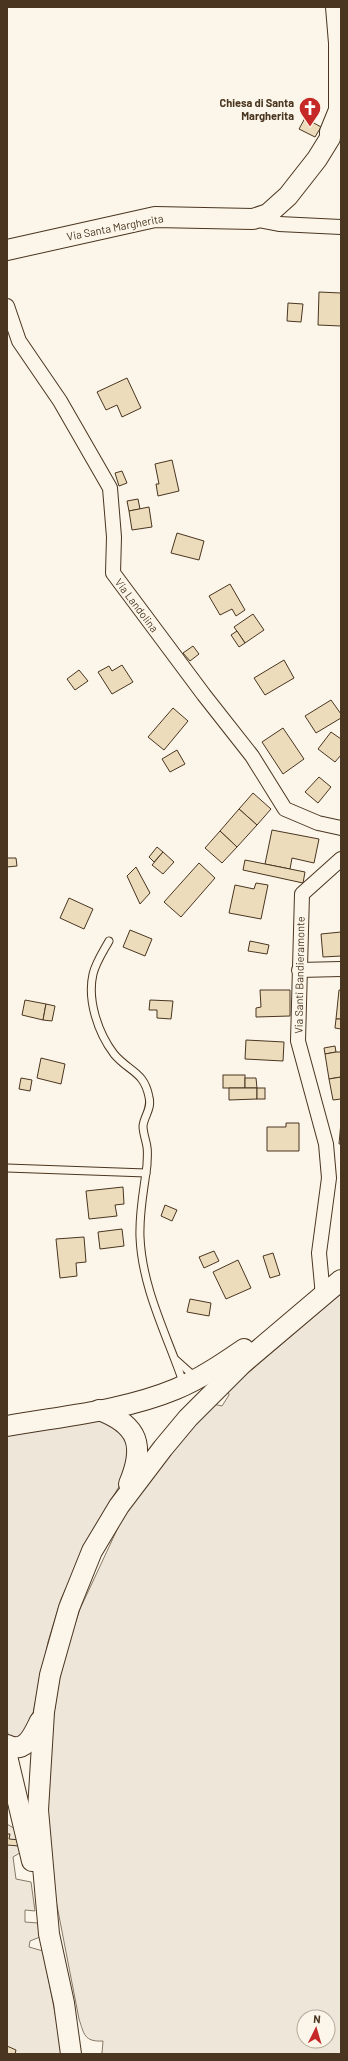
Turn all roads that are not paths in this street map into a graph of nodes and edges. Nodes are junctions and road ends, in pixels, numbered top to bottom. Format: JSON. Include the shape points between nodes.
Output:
{"nodes":[{"id":1,"x":336,"y":7,"type":"edge"},
{"id":2,"x":336,"y":137,"type":"edge"},
{"id":3,"x":282,"y":203,"type":"junction"},
{"id":4,"x":253,"y":219,"type":"junction"},
{"id":5,"x":291,"y":225,"type":"junction"},
{"id":6,"x":341,"y":227,"type":"edge"},
{"id":7,"x":7,"y":250,"type":"edge"},
{"id":8,"x":7,"y":306,"type":"edge"},
{"id":9,"x":341,"y":828,"type":"edge"},
{"id":10,"x":341,"y":859,"type":"edge"},
{"id":11,"x":109,"y":941,"type":"dead end"},
{"id":12,"x":341,"y":969,"type":"edge"},
{"id":13,"x":299,"y":970,"type":"junction"},
{"id":14,"x":7,"y":1168,"type":"edge"},
{"id":15,"x":146,"y":1173,"type":"junction"},
{"id":16,"x":341,"y":1280,"type":"edge"},
{"id":17,"x":318,"y":1299,"type":"junction"},
{"id":18,"x":176,"y":1360,"type":"junction"},
{"id":19,"x":199,"y":1387,"type":"junction"},
{"id":20,"x":100,"y":1410,"type":"junction"},
{"id":21,"x":7,"y":1426,"type":"edge"},
{"id":22,"x":119,"y":1506,"type":"junction"},
{"id":23,"x":44,"y":1712,"type":"junction"},
{"id":24,"x":7,"y":1745,"type":"edge"},
{"id":25,"x":7,"y":1756,"type":"edge"},
{"id":26,"x":49,"y":1934,"type":"junction"},
{"id":27,"x":71,"y":2054,"type":"edge"}],
"edges":[{"from":1,"to":2,"type":"main road","via":[[339,43],[339,110]]},
{"from":2,"to":3,"type":"main road","name":"Via Santa Margherita"},
{"from":3,"to":4,"type":"main road","name":"Via Santa Margherita","via":[[268,214]]},
{"from":3,"to":5,"type":"street"},
{"from":4,"to":5,"type":"street"},
{"from":4,"to":7,"type":"main road","name":"Via Santa Margherita","via":[[155,217]]},
{"from":5,"to":6,"type":"street"},
{"from":8,"to":9,"type":"street","name":"Via Landolina","via":[[19,341],[60,400],[110,488],[114,536],[113,573],[252,756],[285,810],[318,823]]},
{"from":10,"to":13,"type":"street","name":"Via Santi Bandieramonte","via":[[302,894]]},
{"from":11,"to":15,"type":"lane","via":[[96,964],[93,976],[94,1013],[100,1032],[114,1054],[142,1076],[150,1099],[149,1112],[143,1125],[147,1147]]},
{"from":12,"to":13,"type":"street"},
{"from":13,"to":17,"type":"street","name":"Via Santi Bandieramonte","via":[[298,1041],[326,1144],[329,1178],[319,1253]]},
{"from":14,"to":15,"type":"lane"},
{"from":15,"to":18,"type":"lane","via":[[141,1196],[142,1255],[153,1305]]},
{"from":16,"to":17,"type":"main road"},
{"from":17,"to":19,"type":"main road","via":[[243,1363]]},
{"from":18,"to":19,"type":"lane"},
{"from":18,"to":19,"type":"lane"},
{"from":19,"to":20,"type":"main road","via":[[176,1390]]},
{"from":19,"to":22,"type":"main road","via":[[163,1448]]},
{"from":20,"to":21,"type":"main road"},
{"from":20,"to":22,"type":"main road","via":[[113,1415],[130,1428],[138,1447],[135,1470]]},
{"from":22,"to":23,"type":"main road","via":[[92,1551],[69,1608],[50,1675]]},
{"from":23,"to":24,"type":"main road","via":[[28,1743],[21,1747]]},
{"from":23,"to":26,"type":"main road","via":[[38,1810]]},
{"from":25,"to":26,"type":"main road"},
{"from":26,"to":27,"type":"main road","via":[[64,2003]]}]}
